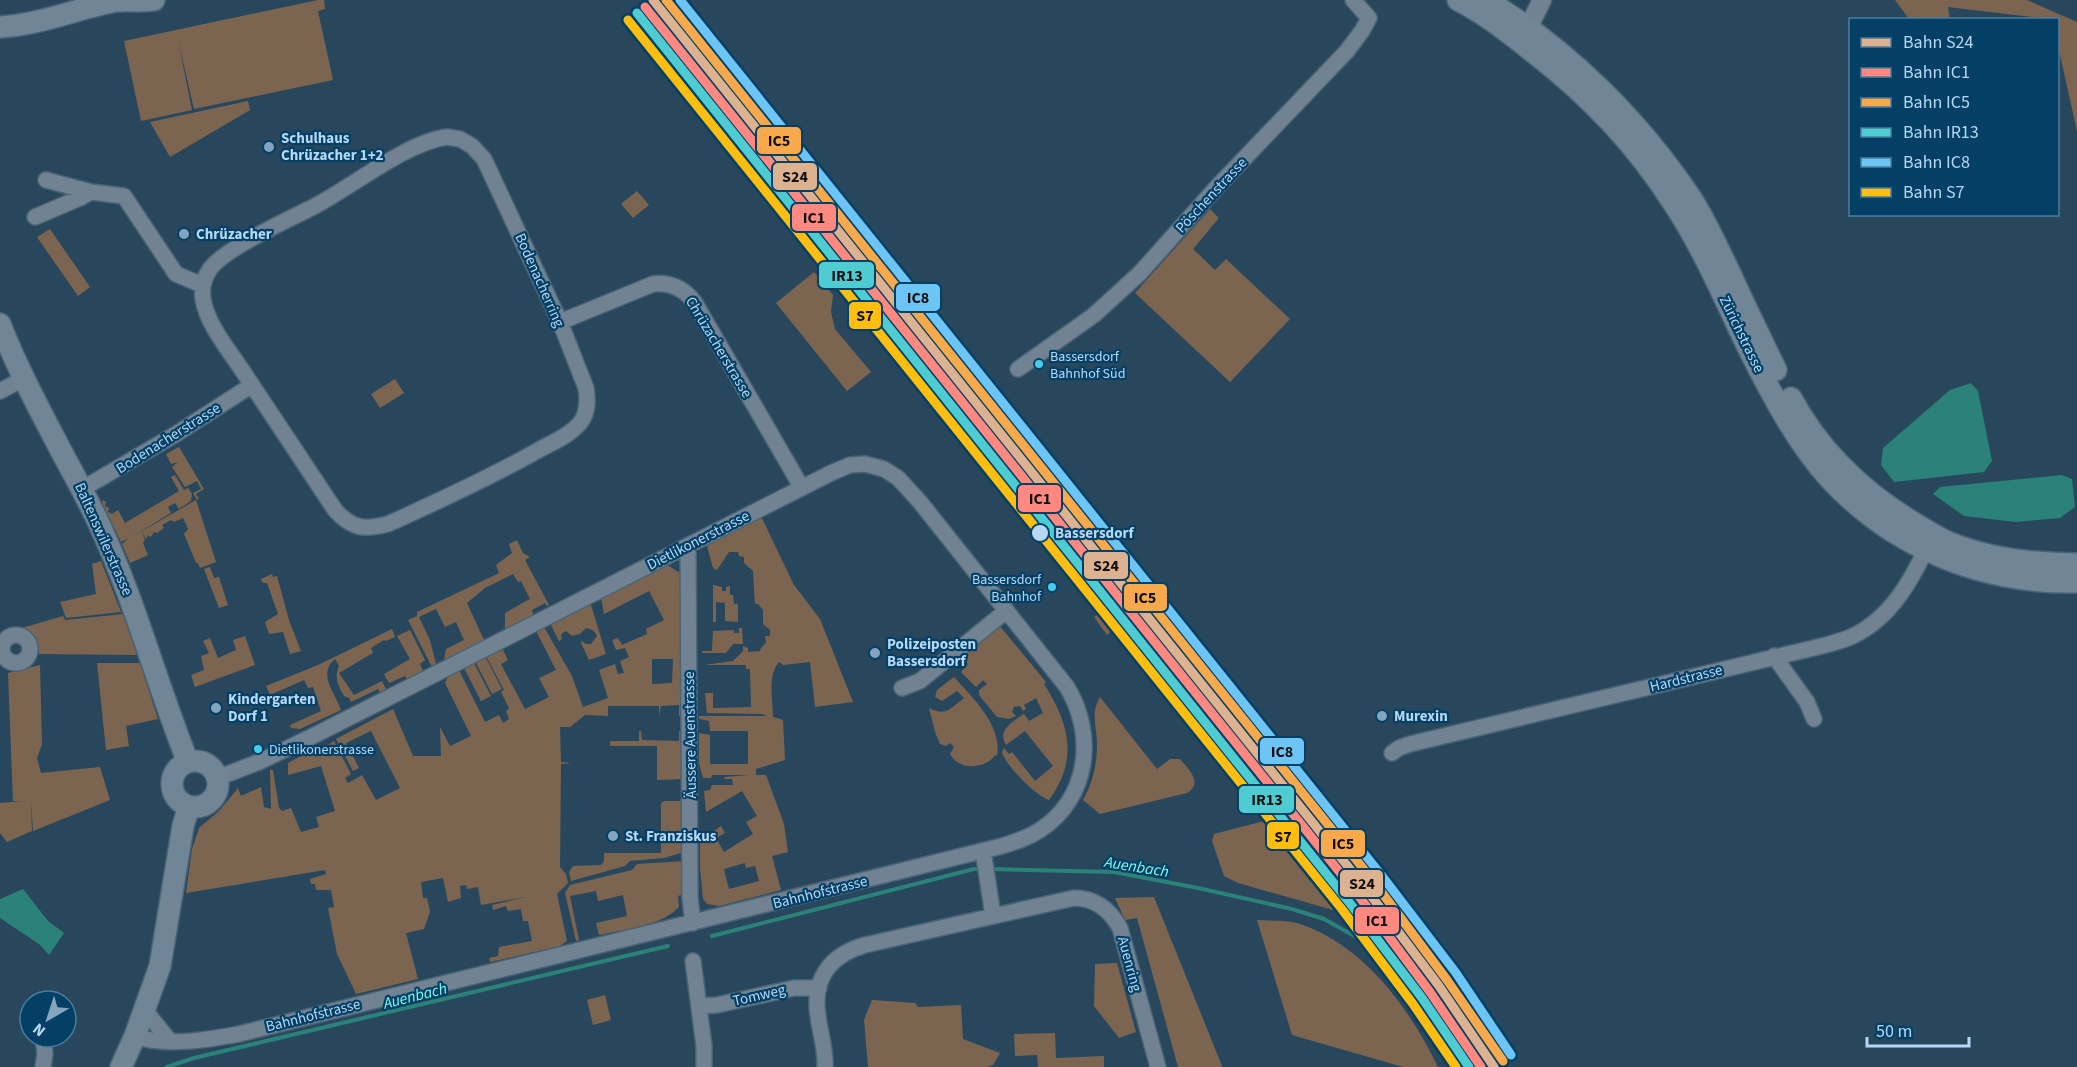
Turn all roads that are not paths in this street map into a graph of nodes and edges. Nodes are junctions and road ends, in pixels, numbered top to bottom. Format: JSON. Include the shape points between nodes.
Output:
{"nodes":[{"id":1,"x":120,"y":0,"type":"edge"},
{"id":2,"x":154,"y":0,"type":"edge"},
{"id":3,"x":1353,"y":0,"type":"edge"},
{"id":4,"x":1458,"y":0,"type":"edge"},
{"id":5,"x":1486,"y":0,"type":"edge"},
{"id":6,"x":1542,"y":0,"type":"edge"},
{"id":7,"x":10,"y":27,"type":"edge"},
{"id":8,"x":1517,"y":29,"type":"junction"},
{"id":9,"x":0,"y":36,"type":"edge"},
{"id":10,"x":46,"y":180,"type":"dead end"},
{"id":11,"x":91,"y":192,"type":"junction"},
{"id":12,"x":35,"y":217,"type":"dead end"},
{"id":13,"x":202,"y":285,"type":"junction"},
{"id":14,"x":560,"y":322,"type":"junction"},
{"id":15,"x":0,"y":324,"type":"edge"},
{"id":16,"x":1018,"y":369,"type":"dead end"},
{"id":17,"x":25,"y":378,"type":"junction"},
{"id":18,"x":252,"y":385,"type":"junction"},
{"id":19,"x":0,"y":391,"type":"edge"},
{"id":20,"x":891,"y":472,"type":"joint"},
{"id":21,"x":802,"y":488,"type":"junction"},
{"id":22,"x":82,"y":489,"type":"junction"},
{"id":23,"x":1929,"y":542,"type":"junction"},
{"id":24,"x":688,"y":546,"type":"junction"},
{"id":25,"x":2077,"y":564,"type":"edge"},
{"id":26,"x":2077,"y":582,"type":"edge"},
{"id":27,"x":1006,"y":611,"type":"junction"},
{"id":28,"x":1773,"y":656,"type":"junction"},
{"id":29,"x":902,"y":688,"type":"dead end"},
{"id":30,"x":1814,"y":718,"type":"dead end"},
{"id":31,"x":1392,"y":753,"type":"dead end"},
{"id":32,"x":188,"y":762,"type":"junction"},
{"id":33,"x":217,"y":778,"type":"junction"},
{"id":34,"x":189,"y":806,"type":"junction"},
{"id":35,"x":985,"y":864,"type":"junction"},
{"id":36,"x":993,"y":915,"type":"junction"},
{"id":37,"x":693,"y":924,"type":"junction"},
{"id":38,"x":693,"y":961,"type":"dead end"},
{"id":39,"x":819,"y":988,"type":"junction"},
{"id":40,"x":699,"y":1006,"type":"junction"},
{"id":41,"x":144,"y":1009,"type":"junction"},
{"id":42,"x":135,"y":1036,"type":"junction"},
{"id":43,"x":169,"y":1040,"type":"junction"},
{"id":44,"x":44,"y":1049,"type":"edge"},
{"id":45,"x":43,"y":1067,"type":"edge"},
{"id":46,"x":121,"y":1067,"type":"edge"},
{"id":47,"x":704,"y":1067,"type":"edge"},
{"id":48,"x":825,"y":1067,"type":"edge"},
{"id":49,"x":1158,"y":1067,"type":"edge"}],
"edges":[{"from":1,"to":2,"type":"main road"},
{"from":1,"to":7,"type":"main road"},
{"from":3,"to":16,"type":"street","name":"Pöschenstrasse","via":[[1369,18],[1347,51],[1140,273],[1094,315]]},
{"from":4,"to":8,"type":"main road","name":"Zürichstrasse"},
{"from":5,"to":8,"type":"main road","name":"Zürichstrasse"},
{"from":6,"to":8,"type":"street"},
{"from":7,"to":9,"type":"main road"},
{"from":8,"to":23,"type":"main road","name":"Zürichstrasse","via":[[1570,61],[1644,135],[1691,199],[1778,374],[1819,441],[1867,490]]},
{"from":10,"to":11,"type":"street"},
{"from":11,"to":12,"type":"street"},
{"from":11,"to":13,"type":"street","via":[[124,196],[176,274]]},
{"from":13,"to":14,"type":"street","name":"Bodenacherring","via":[[211,268],[231,251],[432,139],[447,137],[472,146],[484,159]]},
{"from":13,"to":18,"type":"street","name":"Bodenacherring","via":[[210,319]]},
{"from":14,"to":18,"type":"street","name":"Bodenacherring","via":[[586,388],[586,407],[580,423],[558,440],[495,474],[388,524],[371,528],[345,521],[335,510]]},
{"from":14,"to":21,"type":"street","name":"Chrüzacherstrasse","via":[[653,284],[665,283],[685,291]]},
{"from":15,"to":17,"type":"main road","name":"Baltenswilerstrasse"},
{"from":17,"to":19,"type":"street"},
{"from":17,"to":22,"type":"main road","name":"Baltenswilerstrasse"},
{"from":18,"to":22,"type":"street","name":"Bodenacherstrasse"},
{"from":20,"to":21,"type":"street","name":"Dietlikonerstrasse","via":[[875,465],[850,465]]},
{"from":20,"to":27,"type":"street","name":"Bahnhofstrasse","via":[[920,502]]},
{"from":21,"to":24,"type":"street","name":"Dietlikonerstrasse"},
{"from":22,"to":32,"type":"main road","name":"Baltenswilerstrasse","via":[[133,606]]},
{"from":23,"to":25,"type":"main road","name":"Zürichstrasse","via":[[2037,564]]},
{"from":23,"to":26,"type":"main road","name":"Zürichstrasse","via":[[1942,559],[1993,574]]},
{"from":23,"to":28,"type":"street","name":"Hardstrasse","via":[[1911,579],[1891,607],[1874,622],[1854,635],[1826,645]]},
{"from":24,"to":33,"type":"street","name":"Dietlikonerstrasse","via":[[310,737]]},
{"from":24,"to":37,"type":"street","name":"Äussere Auenstrasse"},
{"from":27,"to":29,"type":"street","via":[[920,681]]},
{"from":27,"to":35,"type":"street","name":"Bahnhofstrasse","via":[[1073,697],[1084,727],[1084,758],[1082,772],[1064,808],[1050,822]]},
{"from":28,"to":30,"type":"street"},
{"from":28,"to":31,"type":"street","name":"Hardstrasse","via":[[1410,744]]},
{"from":32,"to":33,"type":"main road","via":[[206,764]]},
{"from":32,"to":34,"type":"main road","via":[[177,771],[173,784],[177,798]]},
{"from":33,"to":34,"type":"main road","via":[[214,797],[203,805]]},
{"from":34,"to":41,"type":"main road","via":[[165,944]]},
{"from":35,"to":36,"type":"street"},
{"from":35,"to":37,"type":"street","name":"Bahnhofstrasse"},
{"from":36,"to":39,"type":"street","name":"Auenring","via":[[850,950],[831,964]]},
{"from":36,"to":49,"type":"street","name":"Auenring","via":[[1074,898],[1092,901],[1109,913],[1122,934]]},
{"from":37,"to":43,"type":"street","name":"Bahnhofstrasse","via":[[239,1034]]},
{"from":38,"to":40,"type":"street"},
{"from":39,"to":40,"type":"street","name":"Tomweg","via":[[794,988]]},
{"from":39,"to":48,"type":"street","name":"Auenring","via":[[817,1008]]},
{"from":40,"to":47,"type":"street"},
{"from":41,"to":42,"type":"main road"},
{"from":41,"to":43,"type":"street"},
{"from":42,"to":43,"type":"street","name":"Bahnhofstrasse"},
{"from":42,"to":46,"type":"main road"},
{"from":44,"to":45,"type":"street"}]}
